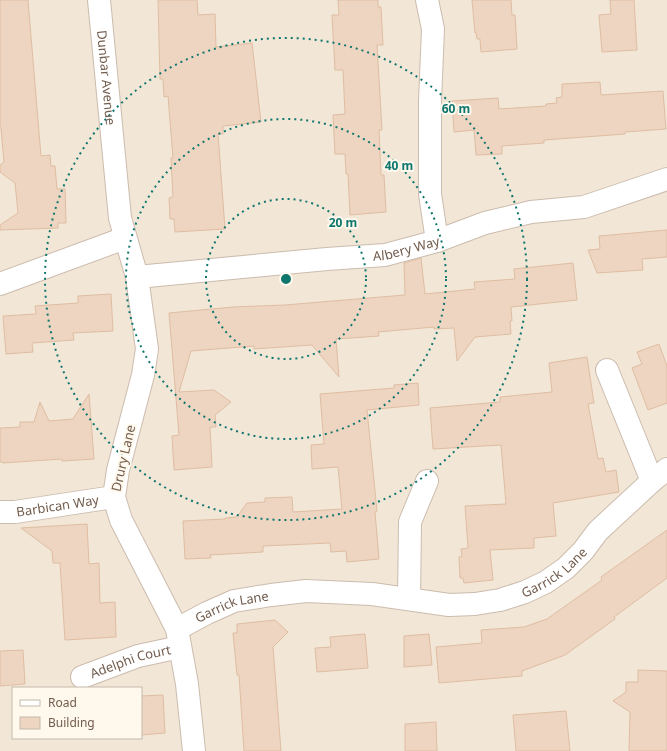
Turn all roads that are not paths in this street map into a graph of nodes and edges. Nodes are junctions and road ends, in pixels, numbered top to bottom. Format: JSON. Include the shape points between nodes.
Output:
{"nodes":[{"id":1,"x":99,"y":0,"type":"edge"},
{"id":2,"x":427,"y":0,"type":"edge"},
{"id":3,"x":114,"y":154,"type":"joint"},
{"id":4,"x":667,"y":179,"type":"edge"},
{"id":5,"x":126,"y":238,"type":"junction"},
{"id":6,"x":437,"y":241,"type":"junction"},
{"id":7,"x":137,"y":277,"type":"junction"},
{"id":8,"x":0,"y":284,"type":"edge"},
{"id":9,"x":607,"y":370,"type":"dead end"},
{"id":10,"x":659,"y":475,"type":"edge"},
{"id":11,"x":427,"y":481,"type":"dead end"},
{"id":12,"x":114,"y":497,"type":"junction"},
{"id":13,"x":0,"y":512,"type":"edge"},
{"id":14,"x":409,"y":599,"type":"junction"},
{"id":15,"x":179,"y":638,"type":"junction"},
{"id":16,"x":82,"y":677,"type":"dead end"},
{"id":17,"x":194,"y":751,"type":"edge"}],
"edges":[{"from":1,"to":3,"type":"street","name":"Dunbar Avenue"},
{"from":2,"to":6,"type":"street","via":[[433,29],[430,194]]},
{"from":3,"to":5,"type":"street","name":"Drury Lane","via":[[120,218]]},
{"from":4,"to":6,"type":"street","name":"Albery Way","via":[[584,207],[531,212],[485,223]]},
{"from":5,"to":7,"type":"street","name":"Drury Lane"},
{"from":5,"to":8,"type":"street"},
{"from":6,"to":7,"type":"street","name":"Albery Way","via":[[385,255]]},
{"from":7,"to":12,"type":"street","name":"Drury Lane","via":[[147,349]]},
{"from":9,"to":10,"type":"street"},
{"from":10,"to":14,"type":"street","name":"Garrick Lane","via":[[598,531],[566,568],[546,582],[500,600],[475,604],[449,605]]},
{"from":11,"to":14,"type":"street","via":[[410,522]]},
{"from":12,"to":13,"type":"street","name":"Barbican Way"},
{"from":12,"to":15,"type":"street","name":"Drury Lane","via":[[121,520]]},
{"from":14,"to":15,"type":"street","name":"Garrick Lane","via":[[338,591],[271,594],[234,601],[208,613]]},
{"from":15,"to":16,"type":"street","name":"Adelphi Court"},
{"from":15,"to":17,"type":"street","name":"Drury Lane"}]}
